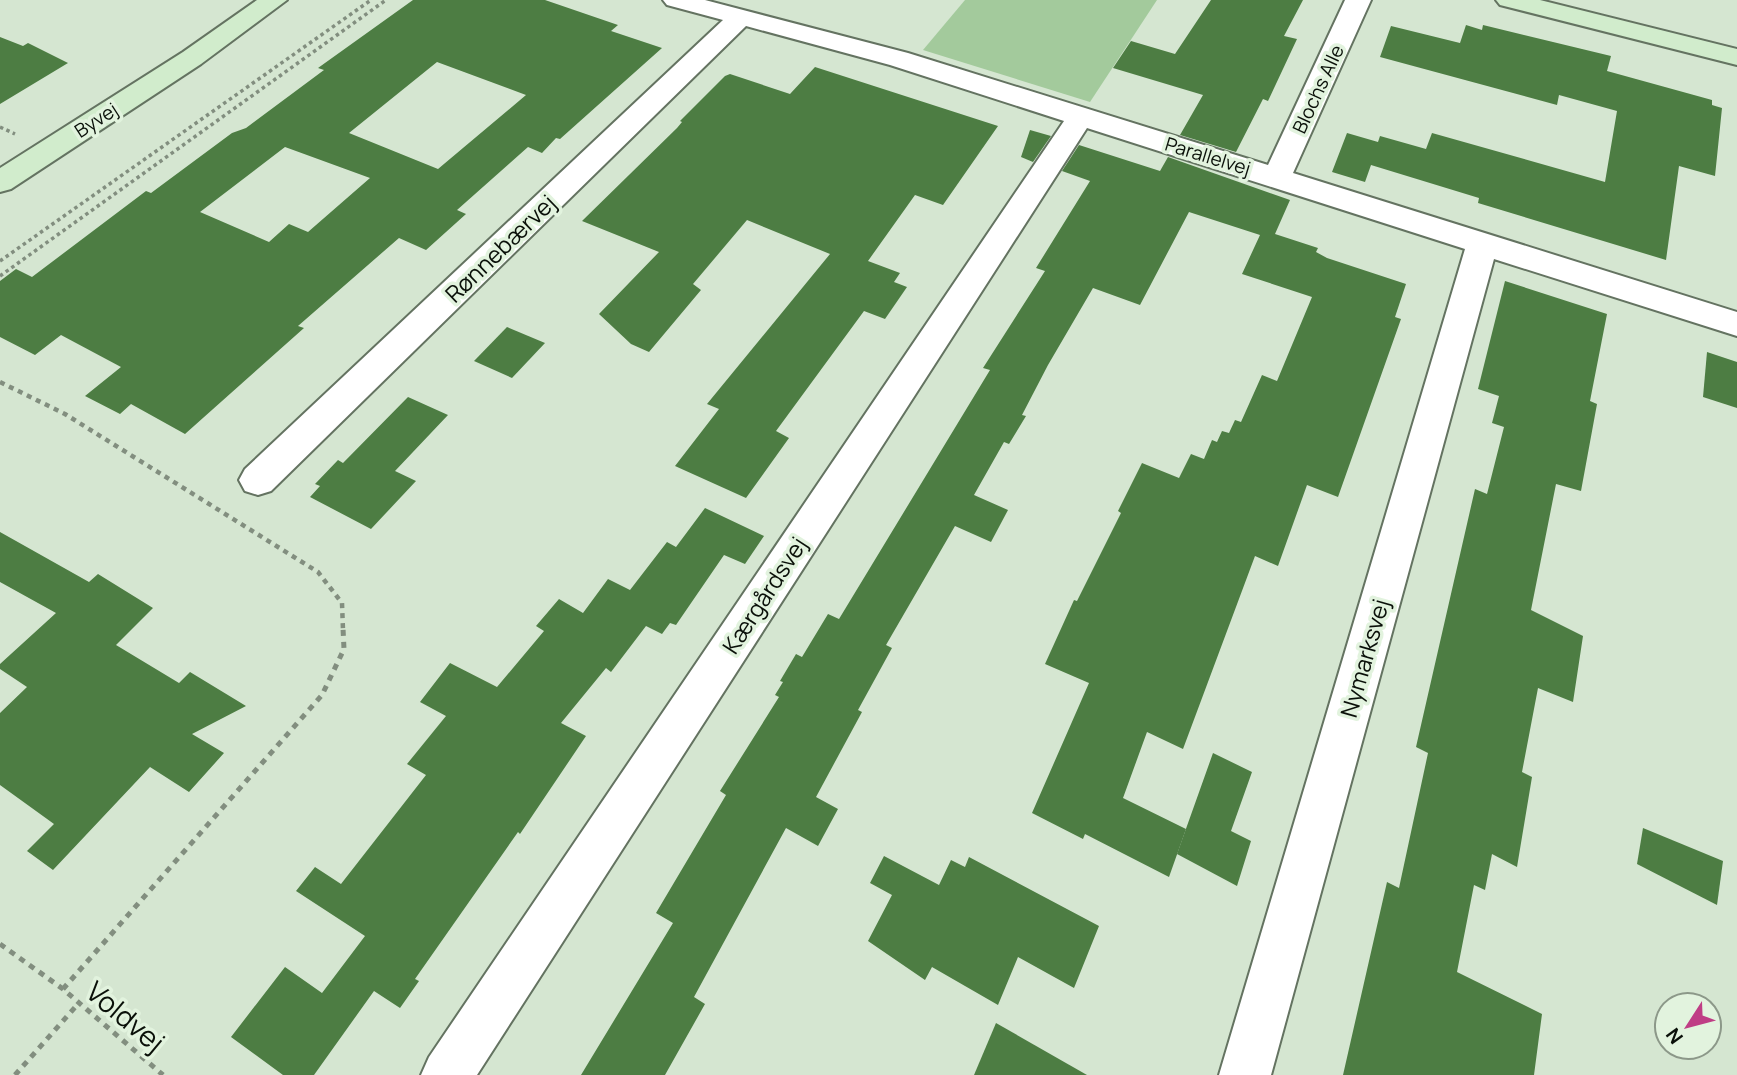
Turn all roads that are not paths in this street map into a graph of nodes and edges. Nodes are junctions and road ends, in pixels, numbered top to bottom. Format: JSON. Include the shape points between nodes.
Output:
{"nodes":[{"id":1,"x":274,"y":0,"type":"edge"},
{"id":2,"x":303,"y":0,"type":"edge"},
{"id":3,"x":676,"y":0,"type":"edge"},
{"id":4,"x":1358,"y":0,"type":"edge"},
{"id":5,"x":1509,"y":0,"type":"edge"},
{"id":6,"x":1609,"y":0,"type":"edge"},
{"id":7,"x":742,"y":16,"type":"junction"},
{"id":8,"x":1737,"y":32,"type":"edge"},
{"id":9,"x":1737,"y":57,"type":"edge"},
{"id":10,"x":192,"y":58,"type":"junction"},
{"id":11,"x":1081,"y":116,"type":"junction"},
{"id":12,"x":1277,"y":177,"type":"junction"},
{"id":13,"x":0,"y":182,"type":"edge"},
{"id":14,"x":1483,"y":242,"type":"junction"},
{"id":15,"x":1737,"y":324,"type":"edge"},
{"id":16,"x":258,"y":480,"type":"dead end"},
{"id":17,"x":447,"y":1075,"type":"edge"},
{"id":18,"x":1245,"y":1075,"type":"edge"}],
"edges":[{"from":1,"to":10,"type":"street","name":"Byvej"},
{"from":2,"to":10,"type":"street","name":"Byvej"},
{"from":3,"to":7,"type":"street","name":"Parallelvej"},
{"from":4,"to":12,"type":"street","name":"Blochs Alle"},
{"from":5,"to":9,"type":"street"},
{"from":6,"to":8,"type":"street"},
{"from":7,"to":11,"type":"street","name":"Parallelvej"},
{"from":7,"to":16,"type":"street","name":"Rønnebærvej"},
{"from":10,"to":13,"type":"street","name":"Byvej"},
{"from":11,"to":12,"type":"street","name":"Parallelvej"},
{"from":11,"to":17,"type":"street","name":"Kærgårdsvej"},
{"from":12,"to":14,"type":"street","name":"Parallelvej"},
{"from":14,"to":15,"type":"street","name":"Parallelvej"},
{"from":14,"to":18,"type":"street","name":"Nymarksvej"}]}
